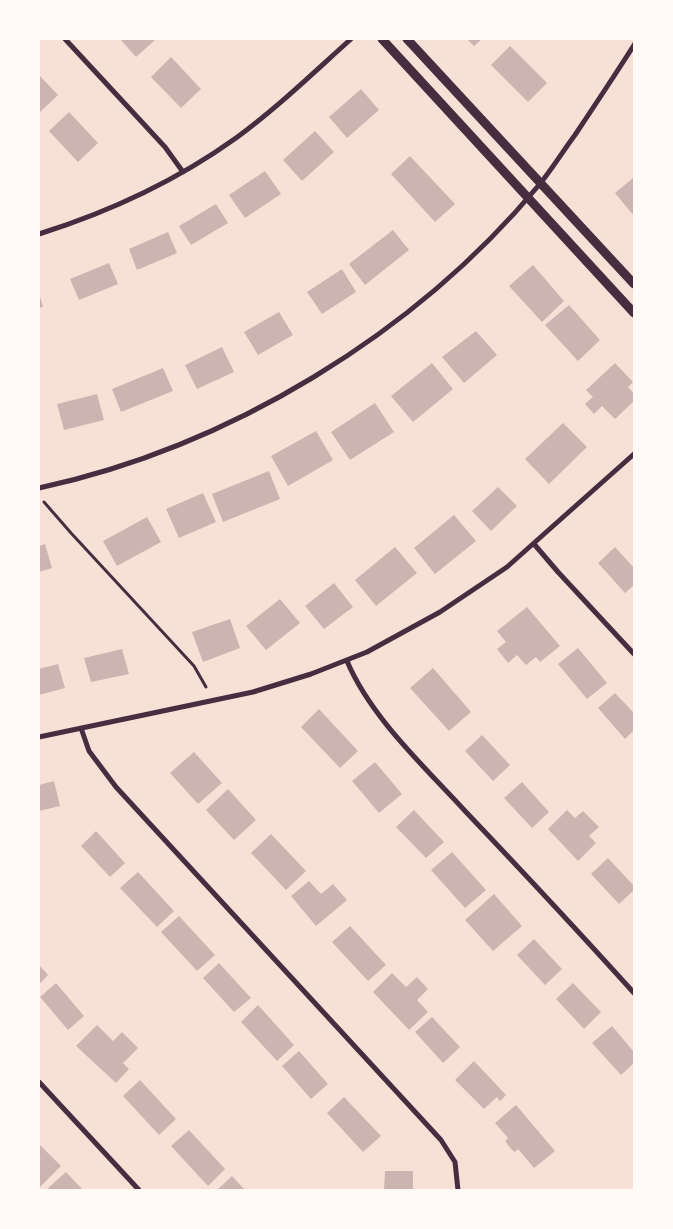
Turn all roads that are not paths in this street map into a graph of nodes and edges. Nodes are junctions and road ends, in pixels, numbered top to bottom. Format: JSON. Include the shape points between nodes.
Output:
{"nodes":[{"id":1,"x":65,"y":39,"type":"edge"},
{"id":2,"x":351,"y":39,"type":"edge"},
{"id":3,"x":382,"y":39,"type":"edge"},
{"id":4,"x":407,"y":39,"type":"edge"},
{"id":5,"x":634,"y":45,"type":"edge"},
{"id":6,"x":183,"y":172,"type":"junction"},
{"id":7,"x":541,"y":182,"type":"junction"},
{"id":8,"x":528,"y":198,"type":"junction"},
{"id":9,"x":39,"y":234,"type":"edge"},
{"id":10,"x":634,"y":284,"type":"edge"},
{"id":11,"x":634,"y":313,"type":"edge"},
{"id":12,"x":634,"y":454,"type":"edge"},
{"id":13,"x":39,"y":488,"type":"edge"},
{"id":14,"x":534,"y":544,"type":"junction"},
{"id":15,"x":634,"y":654,"type":"edge"},
{"id":16,"x":347,"y":661,"type":"junction"},
{"id":17,"x":81,"y":728,"type":"junction"},
{"id":18,"x":39,"y":737,"type":"edge"},
{"id":19,"x":634,"y":993,"type":"edge"},
{"id":20,"x":39,"y":1082,"type":"edge"},
{"id":21,"x":139,"y":1190,"type":"edge"},
{"id":22,"x":458,"y":1190,"type":"edge"}],
"edges":[{"from":1,"to":6,"type":"street","via":[[165,147]]},
{"from":2,"to":6,"type":"street","via":[[255,123]]},
{"from":3,"to":8,"type":"street"},
{"from":4,"to":7,"type":"street"},
{"from":5,"to":7,"type":"street"},
{"from":6,"to":9,"type":"street","via":[[113,207]]},
{"from":7,"to":8,"type":"street"},
{"from":7,"to":10,"type":"street"},
{"from":8,"to":11,"type":"street"},
{"from":8,"to":13,"type":"street","via":[[478,252],[437,288],[371,339],[309,380],[163,451],[106,471]]},
{"from":12,"to":14,"type":"street"},
{"from":14,"to":15,"type":"street"},
{"from":14,"to":16,"type":"street","via":[[489,580],[440,612]]},
{"from":16,"to":17,"type":"street","via":[[254,692]]},
{"from":16,"to":19,"type":"street","via":[[375,711]]},
{"from":17,"to":18,"type":"street"},
{"from":17,"to":22,"type":"street","via":[[89,751],[116,787],[441,1140],[455,1162]]},
{"from":20,"to":21,"type":"street"}]}
